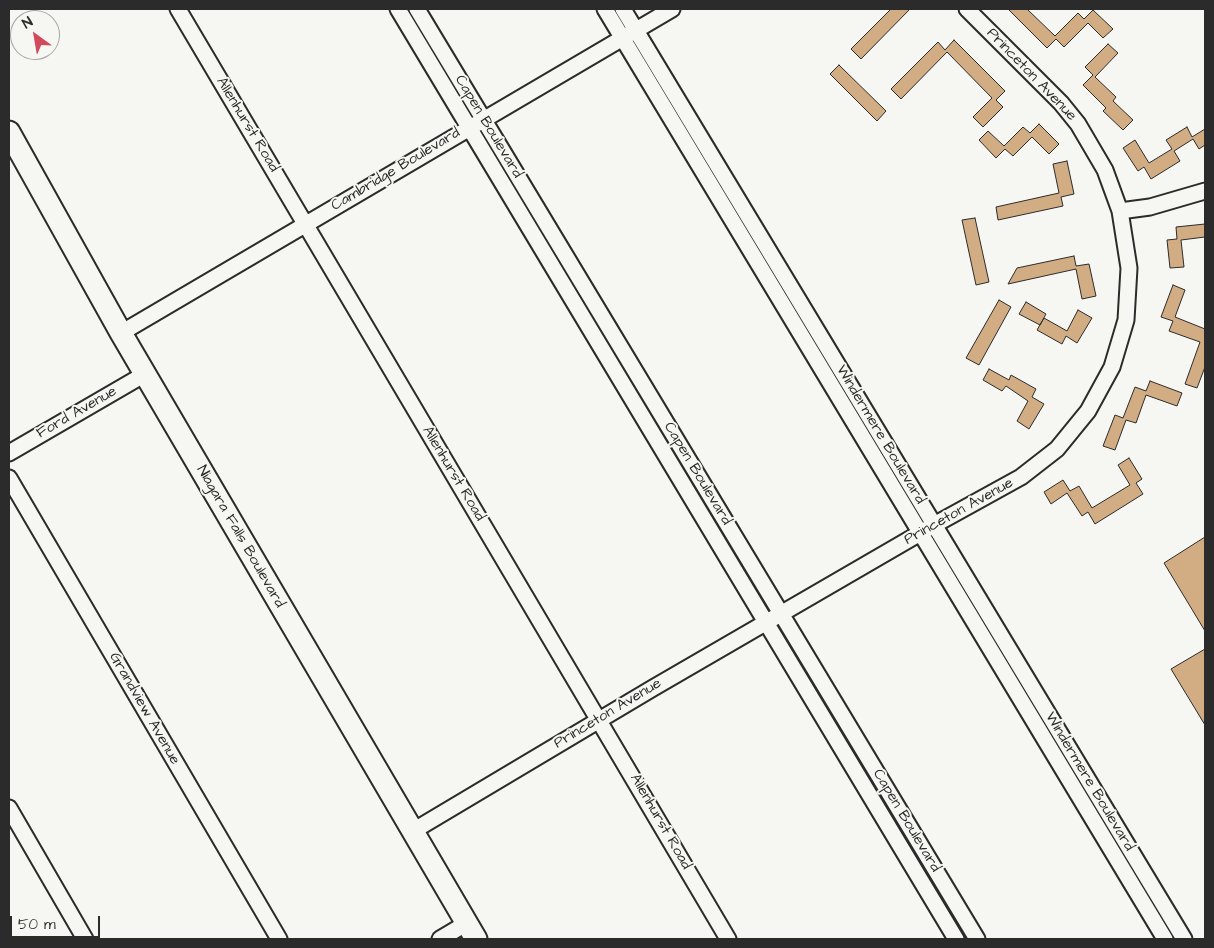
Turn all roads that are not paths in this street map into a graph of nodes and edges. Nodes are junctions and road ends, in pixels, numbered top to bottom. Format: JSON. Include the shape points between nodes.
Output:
{"nodes":[{"id":1,"x":178,"y":9,"type":"edge"},
{"id":2,"x":398,"y":9,"type":"edge"},
{"id":3,"x":417,"y":9,"type":"edge"},
{"id":4,"x":605,"y":9,"type":"edge"},
{"id":5,"x":623,"y":9,"type":"edge"},
{"id":6,"x":672,"y":9,"type":"edge"},
{"id":7,"x":967,"y":9,"type":"edge"},
{"id":8,"x":636,"y":30,"type":"junction"},
{"id":9,"x":623,"y":38,"type":"junction"},
{"id":10,"x":483,"y":119,"type":"junction"},
{"id":11,"x":470,"y":127,"type":"junction"},
{"id":12,"x":9,"y":132,"type":"edge"},
{"id":13,"x":1205,"y":191,"type":"edge"},
{"id":14,"x":1120,"y":212,"type":"junction"},
{"id":15,"x":306,"y":224,"type":"junction"},
{"id":16,"x":122,"y":333,"type":"junction"},
{"id":17,"x":145,"y":374,"type":"junction"},
{"id":18,"x":9,"y":453,"type":"edge"},
{"id":19,"x":9,"y":478,"type":"edge"},
{"id":20,"x":934,"y":525,"type":"junction"},
{"id":21,"x":920,"y":533,"type":"junction"},
{"id":22,"x":781,"y":614,"type":"junction"},
{"id":23,"x":767,"y":623,"type":"junction"},
{"id":24,"x":599,"y":720,"type":"junction"},
{"id":25,"x":9,"y":808,"type":"edge"},
{"id":26,"x":413,"y":831,"type":"junction"},
{"id":27,"x":471,"y":931,"type":"edge"},
{"id":28,"x":85,"y":939,"type":"edge"},
{"id":29,"x":279,"y":939,"type":"edge"},
{"id":30,"x":440,"y":939,"type":"edge"},
{"id":31,"x":728,"y":939,"type":"edge"},
{"id":32,"x":956,"y":939,"type":"edge"},
{"id":33,"x":977,"y":939,"type":"edge"},
{"id":34,"x":1165,"y":939,"type":"edge"},
{"id":35,"x":1184,"y":939,"type":"edge"}],
"edges":[{"from":1,"to":15,"type":"street","name":"Allenhurst Road"},
{"from":2,"to":11,"type":"street","name":"Capen Boulevard"},
{"from":3,"to":10,"type":"street","name":"Capen Boulevard"},
{"from":4,"to":9,"type":"street","name":"Windermere Boulevard"},
{"from":5,"to":8,"type":"street","name":"Windermere Boulevard"},
{"from":6,"to":8,"type":"street","name":"Cambridge Boulevard"},
{"from":7,"to":14,"type":"street","name":"Princeton Avenue","via":[[1078,124],[1105,170]]},
{"from":8,"to":9,"type":"street","name":"Cambridge Boulevard"},
{"from":8,"to":20,"type":"street","name":"Windermere Boulevard"},
{"from":9,"to":10,"type":"street","name":"Cambridge Boulevard"},
{"from":9,"to":21,"type":"street","name":"Windermere Boulevard"},
{"from":10,"to":11,"type":"street","name":"Cambridge Boulevard"},
{"from":10,"to":22,"type":"street","name":"Capen Boulevard"},
{"from":11,"to":15,"type":"street","name":"Cambridge Boulevard"},
{"from":11,"to":23,"type":"street","name":"Capen Boulevard"},
{"from":12,"to":16,"type":"main road","name":"Niagara Falls Boulevard"},
{"from":13,"to":14,"type":"street","via":[[1160,205]]},
{"from":14,"to":20,"type":"street","name":"Princeton Avenue","via":[[1127,246],[1129,295],[1120,344],[1101,390],[1074,431],[1038,465]]},
{"from":15,"to":16,"type":"street","name":"Cambridge Boulevard"},
{"from":15,"to":24,"type":"street","name":"Allenhurst Road"},
{"from":16,"to":17,"type":"main road","name":"Niagara Falls Boulevard"},
{"from":17,"to":18,"type":"street","name":"Ford Avenue"},
{"from":17,"to":26,"type":"main road","name":"Niagara Falls Boulevard"},
{"from":19,"to":29,"type":"street","name":"Grandview Avenue"},
{"from":20,"to":21,"type":"street","name":"Princeton Avenue"},
{"from":20,"to":35,"type":"street","name":"Windermere Boulevard"},
{"from":21,"to":22,"type":"street","name":"Princeton Avenue"},
{"from":21,"to":34,"type":"street","name":"Windermere Boulevard"},
{"from":22,"to":23,"type":"street","name":"Princeton Avenue"},
{"from":22,"to":33,"type":"street","name":"Capen Boulevard"},
{"from":23,"to":24,"type":"street","name":"Princeton Avenue"},
{"from":23,"to":32,"type":"street","name":"Capen Boulevard"},
{"from":24,"to":26,"type":"street","name":"Princeton Avenue"},
{"from":24,"to":31,"type":"street","name":"Allenhurst Road"},
{"from":25,"to":28,"type":"street"},
{"from":26,"to":27,"type":"main road","name":"Niagara Falls Boulevard"},
{"from":27,"to":30,"type":"street"}]}
